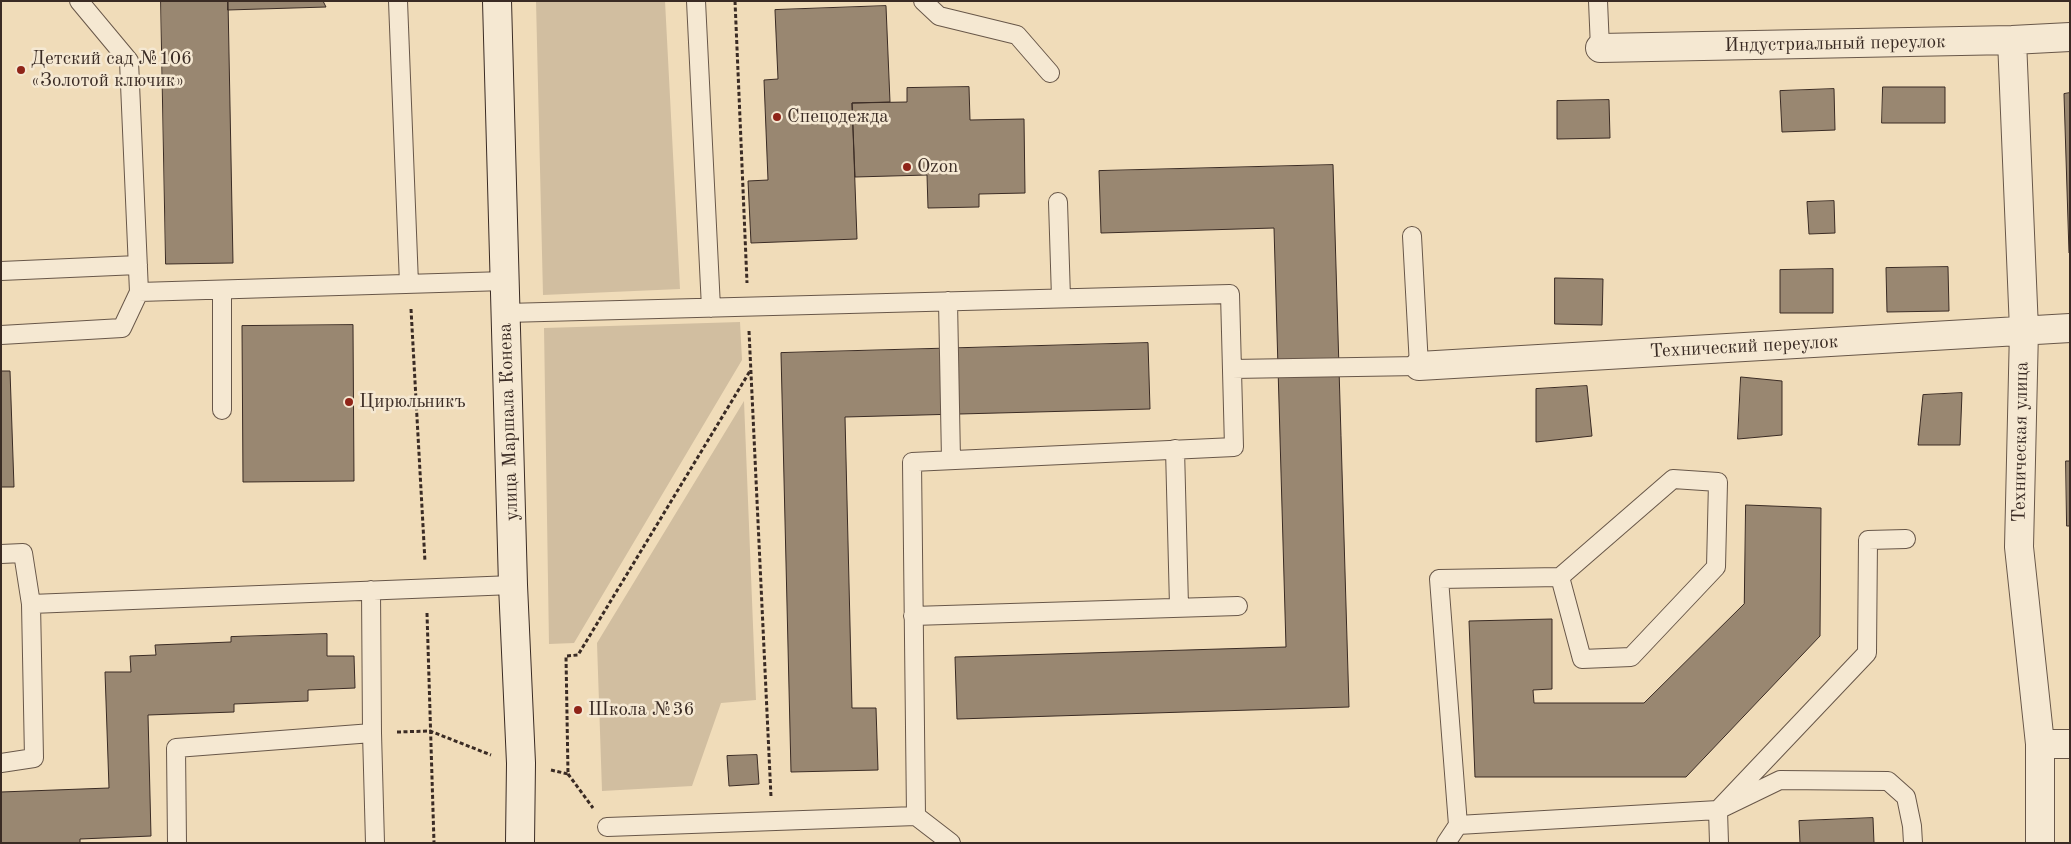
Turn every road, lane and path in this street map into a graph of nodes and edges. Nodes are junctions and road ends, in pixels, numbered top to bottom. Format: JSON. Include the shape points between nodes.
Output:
{"nodes":[{"id":1,"x":79,"y":1,"type":"edge"},
{"id":2,"x":398,"y":1,"type":"edge"},
{"id":3,"x":497,"y":1,"type":"edge"},
{"id":4,"x":696,"y":1,"type":"edge"},
{"id":5,"x":735,"y":1,"type":"edge"},
{"id":6,"x":923,"y":1,"type":"edge"},
{"id":7,"x":1598,"y":1,"type":"edge"},
{"id":8,"x":2070,"y":37,"type":"edge"},
{"id":9,"x":2012,"y":40,"type":"junction"},
{"id":10,"x":1600,"y":48,"type":"joint"},
{"id":11,"x":1050,"y":72,"type":"dead end"},
{"id":12,"x":1058,"y":202,"type":"dead end"},
{"id":13,"x":1412,"y":236,"type":"dead end"},
{"id":14,"x":138,"y":265,"type":"junction"},
{"id":15,"x":1,"y":270,"type":"edge"},
{"id":16,"x":505,"y":280,"type":"junction"},
{"id":17,"x":409,"y":284,"type":"junction"},
{"id":18,"x":222,"y":290,"type":"junction"},
{"id":19,"x":139,"y":292,"type":"junction"},
{"id":20,"x":1061,"y":298,"type":"junction"},
{"id":21,"x":948,"y":301,"type":"junction"},
{"id":22,"x":748,"y":307,"type":"junction"},
{"id":23,"x":711,"y":308,"type":"junction"},
{"id":24,"x":506,"y":313,"type":"junction"},
{"id":25,"x":2070,"y":328,"type":"edge"},
{"id":26,"x":2024,"y":330,"type":"junction"},
{"id":27,"x":1,"y":335,"type":"edge"},
{"id":28,"x":1419,"y":366,"type":"junction"},
{"id":29,"x":1232,"y":368,"type":"junction"},
{"id":30,"x":751,"y":370,"type":"junction"},
{"id":31,"x":222,"y":410,"type":"dead end"},
{"id":32,"x":1175,"y":449,"type":"junction"},
{"id":33,"x":951,"y":460,"type":"junction"},
{"id":34,"x":1906,"y":539,"type":"dead end"},
{"id":35,"x":1,"y":554,"type":"edge"},
{"id":36,"x":1560,"y":577,"type":"junction"},
{"id":37,"x":513,"y":585,"type":"junction"},
{"id":38,"x":371,"y":590,"type":"junction"},
{"id":39,"x":31,"y":604,"type":"junction"},
{"id":40,"x":1179,"y":606,"type":"junction"},
{"id":41,"x":1238,"y":606,"type":"dead end"},
{"id":42,"x":913,"y":616,"type":"junction"},
{"id":43,"x":372,"y":732,"type":"junction"},
{"id":44,"x":2040,"y":744,"type":"junction"},
{"id":45,"x":2070,"y":744,"type":"edge"},
{"id":46,"x":1,"y":763,"type":"edge"},
{"id":47,"x":521,"y":763,"type":"junction"},
{"id":48,"x":568,"y":774,"type":"junction"},
{"id":49,"x":1718,"y":810,"type":"junction"},
{"id":50,"x":916,"y":816,"type":"junction"},
{"id":51,"x":772,"y":821,"type":"junction"},
{"id":52,"x":1458,"y":825,"type":"junction"},
{"id":53,"x":607,"y":827,"type":"joint"},
{"id":54,"x":177,"y":843,"type":"edge"},
{"id":55,"x":375,"y":843,"type":"edge"},
{"id":56,"x":520,"y":843,"type":"edge"},
{"id":57,"x":951,"y":843,"type":"edge"},
{"id":58,"x":1446,"y":843,"type":"edge"},
{"id":59,"x":1719,"y":843,"type":"edge"},
{"id":60,"x":1913,"y":843,"type":"edge"},
{"id":61,"x":2040,"y":843,"type":"edge"}],
"edges":[{"from":1,"to":14,"type":"lane","via":[[129,61]]},
{"from":2,"to":17,"type":"lane"},
{"from":3,"to":16,"type":"street","name":"улица Маршала Конева"},
{"from":4,"to":23,"type":"lane"},
{"from":5,"to":22,"type":"path"},
{"from":6,"to":11,"type":"lane","via":[[938,16],[1017,36]]},
{"from":7,"to":10,"type":"lane"},
{"from":8,"to":9,"type":"street","name":"Индустриальный переулок"},
{"from":9,"to":10,"type":"street","name":"Индустриальный переулок"},
{"from":9,"to":26,"type":"street","name":"Техническая улица"},
{"from":12,"to":20,"type":"lane"},
{"from":13,"to":28,"type":"lane"},
{"from":14,"to":15,"type":"lane"},
{"from":14,"to":19,"type":"lane"},
{"from":16,"to":17,"type":"lane"},
{"from":16,"to":24,"type":"street","name":"улица Маршала Конева"},
{"from":17,"to":18,"type":"lane"},
{"from":18,"to":19,"type":"lane"},
{"from":18,"to":31,"type":"lane"},
{"from":19,"to":27,"type":"lane","via":[[122,328]]},
{"from":20,"to":21,"type":"lane"},
{"from":20,"to":29,"type":"lane","via":[[1230,294]]},
{"from":21,"to":22,"type":"lane"},
{"from":21,"to":33,"type":"lane"},
{"from":22,"to":23,"type":"lane"},
{"from":22,"to":30,"type":"path"},
{"from":23,"to":24,"type":"lane"},
{"from":24,"to":37,"type":"street","name":"улица Маршала Конева"},
{"from":25,"to":26,"type":"street","name":"Технический переулок"},
{"from":26,"to":28,"type":"street","name":"Технический переулок"},
{"from":26,"to":44,"type":"street","name":"Техническая улица","via":[[2019,547]]},
{"from":28,"to":29,"type":"lane"},
{"from":29,"to":32,"type":"lane","via":[[1234,447]]},
{"from":30,"to":48,"type":"path","via":[[578,656],[566,656]]},
{"from":30,"to":51,"type":"path"},
{"from":32,"to":33,"type":"lane"},
{"from":32,"to":40,"type":"lane"},
{"from":33,"to":42,"type":"lane","via":[[912,462]]},
{"from":34,"to":49,"type":"lane","via":[[1868,540],[1867,653]]},
{"from":35,"to":39,"type":"lane","via":[[24,553]]},
{"from":36,"to":36,"type":"lane","via":[[1673,480],[1718,482],[1716,567],[1632,656],[1582,658]]},
{"from":36,"to":52,"type":"lane","via":[[1439,578]]},
{"from":37,"to":38,"type":"lane"},
{"from":37,"to":47,"type":"street","name":"улица Маршала Конева"},
{"from":38,"to":39,"type":"lane"},
{"from":38,"to":43,"type":"lane"},
{"from":39,"to":46,"type":"lane","via":[[34,758]]},
{"from":40,"to":41,"type":"lane"},
{"from":40,"to":42,"type":"lane"},
{"from":42,"to":50,"type":"lane"},
{"from":43,"to":47,"type":"path","via":[[430,731]]},
{"from":43,"to":54,"type":"lane","via":[[176,748]]},
{"from":43,"to":55,"type":"lane"},
{"from":44,"to":45,"type":"street"},
{"from":44,"to":61,"type":"street","name":"Техническая улица"},
{"from":47,"to":48,"type":"path"},
{"from":47,"to":56,"type":"street","name":"улица Маршала Конева"},
{"from":48,"to":53,"type":"path"},
{"from":49,"to":52,"type":"lane"},
{"from":49,"to":59,"type":"lane"},
{"from":49,"to":60,"type":"lane","via":[[1780,780],[1888,781],[1906,796]]},
{"from":50,"to":51,"type":"lane"},
{"from":50,"to":57,"type":"lane"},
{"from":51,"to":53,"type":"lane"},
{"from":52,"to":58,"type":"lane"}]}
